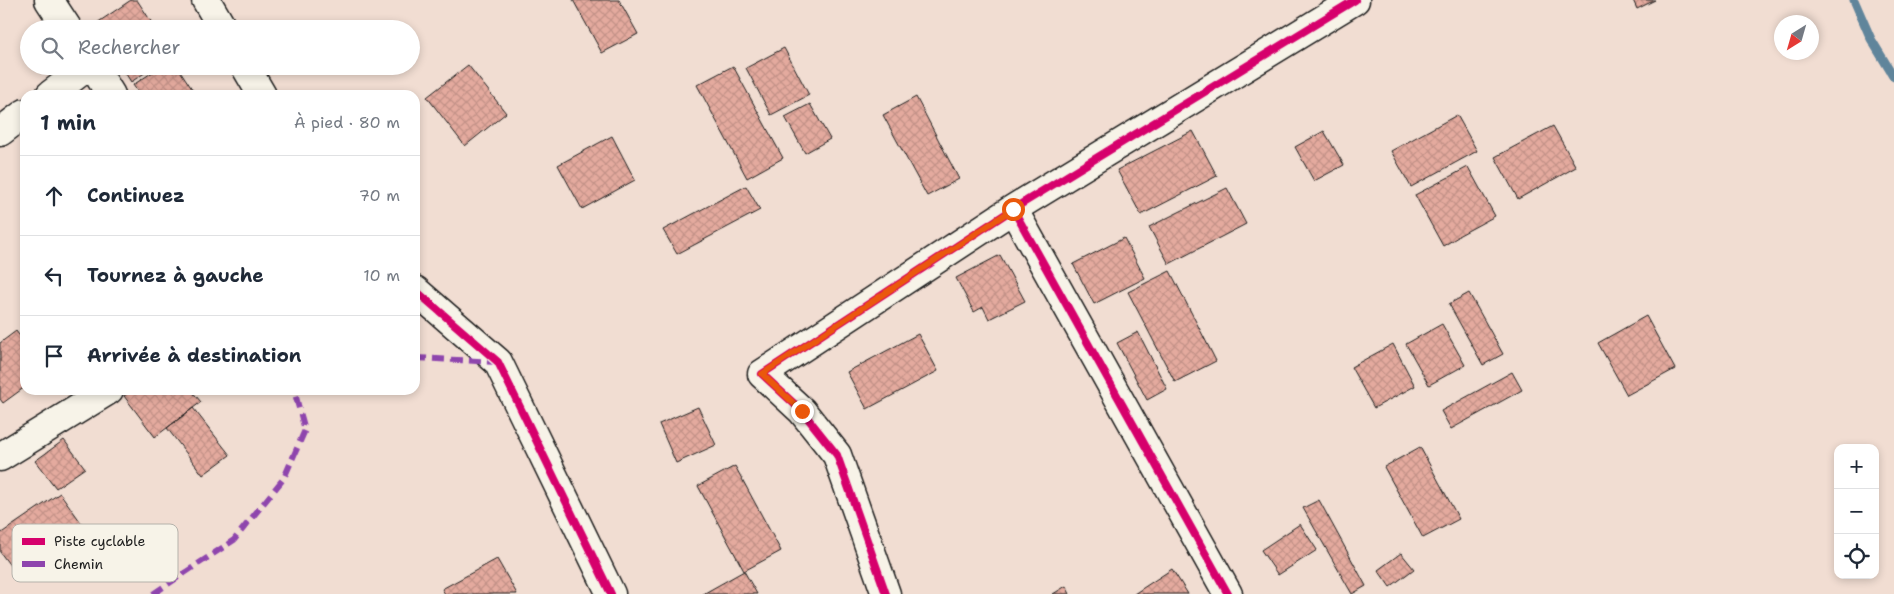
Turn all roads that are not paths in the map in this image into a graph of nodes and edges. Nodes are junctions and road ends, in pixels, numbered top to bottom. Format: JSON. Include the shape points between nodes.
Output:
{"nodes":[{"id":1,"x":49,"y":0,"type":"edge"},
{"id":2,"x":206,"y":0,"type":"edge"},
{"id":3,"x":1355,"y":0,"type":"edge"},
{"id":4,"x":62,"y":20,"type":"edge"},
{"id":5,"x":218,"y":20,"type":"edge"},
{"id":6,"x":76,"y":75,"type":"edge"},
{"id":7,"x":98,"y":75,"type":"edge"},
{"id":8,"x":250,"y":75,"type":"edge"},
{"id":9,"x":57,"y":90,"type":"edge"},
{"id":10,"x":108,"y":90,"type":"edge"},
{"id":11,"x":259,"y":90,"type":"edge"},
{"id":12,"x":20,"y":117,"type":"edge"},
{"id":13,"x":0,"y":132,"type":"edge"},
{"id":14,"x":1013,"y":209,"type":"junction"},
{"id":15,"x":420,"y":294,"type":"edge"},
{"id":16,"x":101,"y":395,"type":"edge"},
{"id":17,"x":0,"y":458,"type":"edge"},
{"id":18,"x":611,"y":594,"type":"edge"},
{"id":19,"x":886,"y":594,"type":"edge"},
{"id":20,"x":1228,"y":594,"type":"edge"}],
"edges":[{"from":1,"to":4,"type":"street"},
{"from":2,"to":5,"type":"street"},
{"from":3,"to":14,"type":"street"},
{"from":6,"to":9,"type":"street"},
{"from":7,"to":10,"type":"street"},
{"from":8,"to":11,"type":"street"},
{"from":12,"to":13,"type":"street"},
{"from":14,"to":19,"type":"street","via":[[762,374],[802,411],[837,455]]},
{"from":14,"to":20,"type":"street"},
{"from":15,"to":18,"type":"street","via":[[498,362]]},
{"from":16,"to":17,"type":"street"}]}
